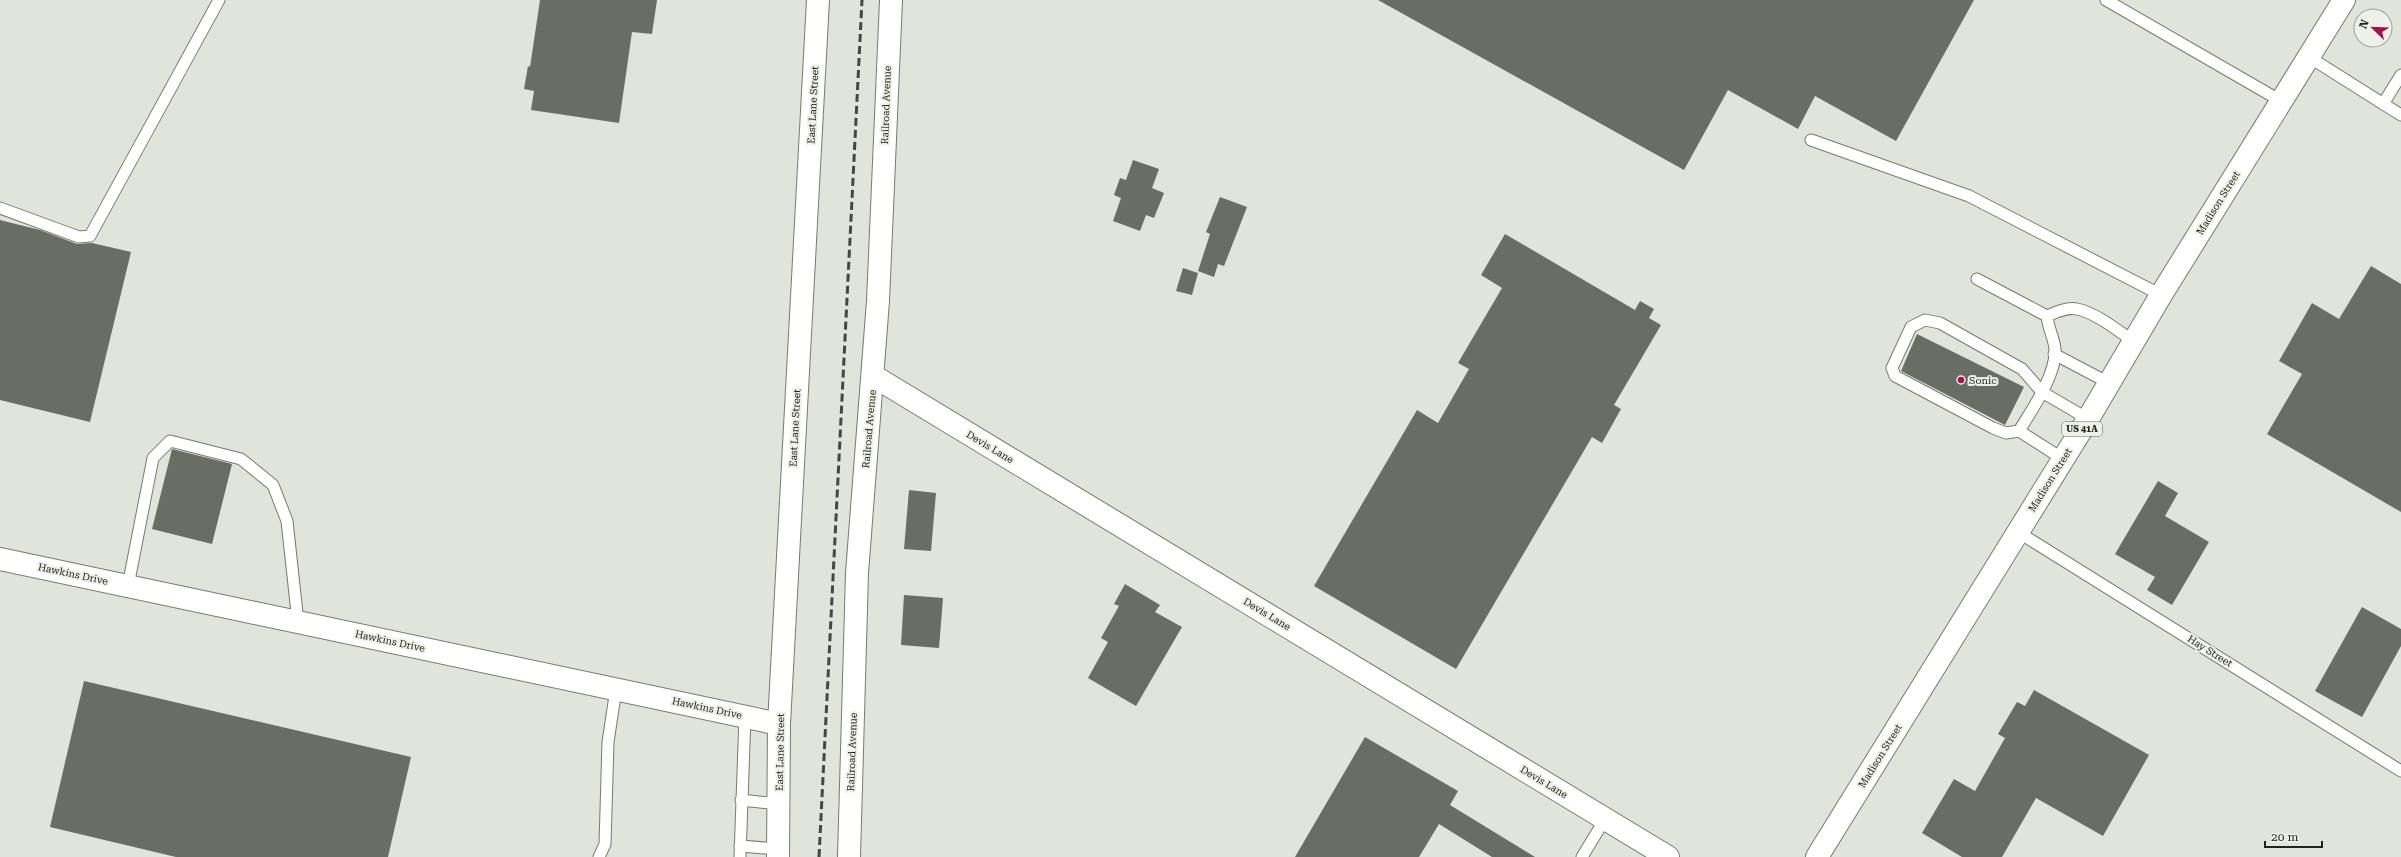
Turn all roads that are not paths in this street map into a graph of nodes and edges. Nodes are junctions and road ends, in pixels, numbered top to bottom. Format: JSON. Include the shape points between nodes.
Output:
{"nodes":[{"id":1,"x":219,"y":0,"type":"edge"},
{"id":2,"x":818,"y":0,"type":"edge"},
{"id":3,"x":890,"y":0,"type":"edge"},
{"id":4,"x":2106,"y":0,"type":"edge"},
{"id":5,"x":2344,"y":0,"type":"edge"},
{"id":6,"x":2309,"y":57,"type":"junction"},
{"id":7,"x":2401,"y":75,"type":"edge"},
{"id":8,"x":2281,"y":101,"type":"junction"},
{"id":9,"x":2383,"y":104,"type":"junction"},
{"id":10,"x":2401,"y":115,"type":"edge"},
{"id":11,"x":1811,"y":140,"type":"dead end"},
{"id":12,"x":0,"y":208,"type":"edge"},
{"id":13,"x":1977,"y":279,"type":"dead end"},
{"id":14,"x":2161,"y":295,"type":"junction"},
{"id":15,"x":2047,"y":316,"type":"junction"},
{"id":16,"x":2133,"y":341,"type":"junction"},
{"id":17,"x":2054,"y":354,"type":"junction"},
{"id":18,"x":2109,"y":383,"type":"junction"},
{"id":19,"x":872,"y":387,"type":"junction"},
{"id":20,"x":2042,"y":392,"type":"junction"},
{"id":21,"x":2088,"y":419,"type":"junction"},
{"id":22,"x":2019,"y":431,"type":"junction"},
{"id":23,"x":2063,"y":459,"type":"junction"},
{"id":24,"x":2018,"y":532,"type":"junction"},
{"id":25,"x":0,"y":559,"type":"edge"},
{"id":26,"x":128,"y":586,"type":"junction"},
{"id":27,"x":298,"y":622,"type":"junction"},
{"id":28,"x":616,"y":689,"type":"junction"},
{"id":29,"x":745,"y":716,"type":"junction"},
{"id":30,"x":780,"y":724,"type":"junction"},
{"id":31,"x":2401,"y":771,"type":"edge"},
{"id":32,"x":741,"y":800,"type":"junction"},
{"id":33,"x":779,"y":804,"type":"junction"},
{"id":34,"x":1605,"y":819,"type":"junction"},
{"id":35,"x":740,"y":851,"type":"edge"},
{"id":36,"x":778,"y":853,"type":"edge"},
{"id":37,"x":598,"y":857,"type":"edge"},
{"id":38,"x":849,"y":857,"type":"edge"},
{"id":39,"x":1582,"y":857,"type":"edge"},
{"id":40,"x":1668,"y":857,"type":"edge"},
{"id":41,"x":1817,"y":857,"type":"edge"}],
"edges":[{"from":1,"to":12,"type":"lane","via":[[90,236],[79,237]]},
{"from":2,"to":30,"type":"street","name":"East Lane Street"},
{"from":3,"to":19,"type":"street","name":"Railroad Avenue"},
{"from":4,"to":8,"type":"lane"},
{"from":5,"to":6,"type":"street","name":"Madison Street","number":"US 41A"},
{"from":6,"to":8,"type":"street","name":"Madison Street","number":"US 41A"},
{"from":6,"to":9,"type":"lane"},
{"from":7,"to":9,"type":"lane"},
{"from":8,"to":14,"type":"street","name":"Madison Street","number":"US 41A"},
{"from":9,"to":10,"type":"lane"},
{"from":11,"to":14,"type":"lane","via":[[1969,196]]},
{"from":13,"to":15,"type":"lane"},
{"from":14,"to":16,"type":"street","name":"Madison Street","number":"US 41A"},
{"from":15,"to":16,"type":"lane","via":[[2058,311],[2076,309],[2086,312]]},
{"from":15,"to":17,"type":"lane"},
{"from":16,"to":18,"type":"street","name":"Madison Street","number":"US 41A"},
{"from":17,"to":18,"type":"lane"},
{"from":17,"to":20,"type":"lane"},
{"from":18,"to":21,"type":"street","name":"Madison Street","number":"US 41A"},
{"from":19,"to":34,"type":"street","name":"Devis Lane","via":[[875,377]]},
{"from":19,"to":38,"type":"street","name":"Railroad Avenue","via":[[857,573]]},
{"from":20,"to":21,"type":"lane"},
{"from":20,"to":22,"type":"lane"},
{"from":20,"to":22,"type":"lane","via":[[2022,369],[1940,323],[1925,320],[1911,327],[1892,368],[1895,376],[1993,428],[2006,433]]},
{"from":21,"to":23,"type":"street","name":"Madison Street","number":"US 41A"},
{"from":22,"to":23,"type":"lane"},
{"from":23,"to":24,"type":"street","name":"Madison Street","number":"US 41A"},
{"from":24,"to":31,"type":"lane","name":"Hay Street"},
{"from":24,"to":41,"type":"street","name":"Madison Street","number":"US 41A"},
{"from":25,"to":26,"type":"street","name":"Hawkins Drive"},
{"from":26,"to":27,"type":"street","name":"Hawkins Drive"},
{"from":26,"to":27,"type":"lane","via":[[153,458],[170,441],[176,442],[241,459],[273,485],[287,521]]},
{"from":27,"to":28,"type":"street","name":"Hawkins Drive"},
{"from":28,"to":29,"type":"street","name":"Hawkins Drive"},
{"from":28,"to":37,"type":"lane","via":[[608,742],[605,844]]},
{"from":29,"to":30,"type":"street","name":"Hawkins Drive"},
{"from":29,"to":32,"type":"lane"},
{"from":30,"to":33,"type":"street","name":"East Lane Street"},
{"from":32,"to":33,"type":"lane"},
{"from":32,"to":35,"type":"lane"},
{"from":33,"to":36,"type":"street","name":"East Lane Street"},
{"from":34,"to":39,"type":"lane"},
{"from":34,"to":40,"type":"street","name":"Devis Lane"},
{"from":35,"to":36,"type":"lane"}]}
